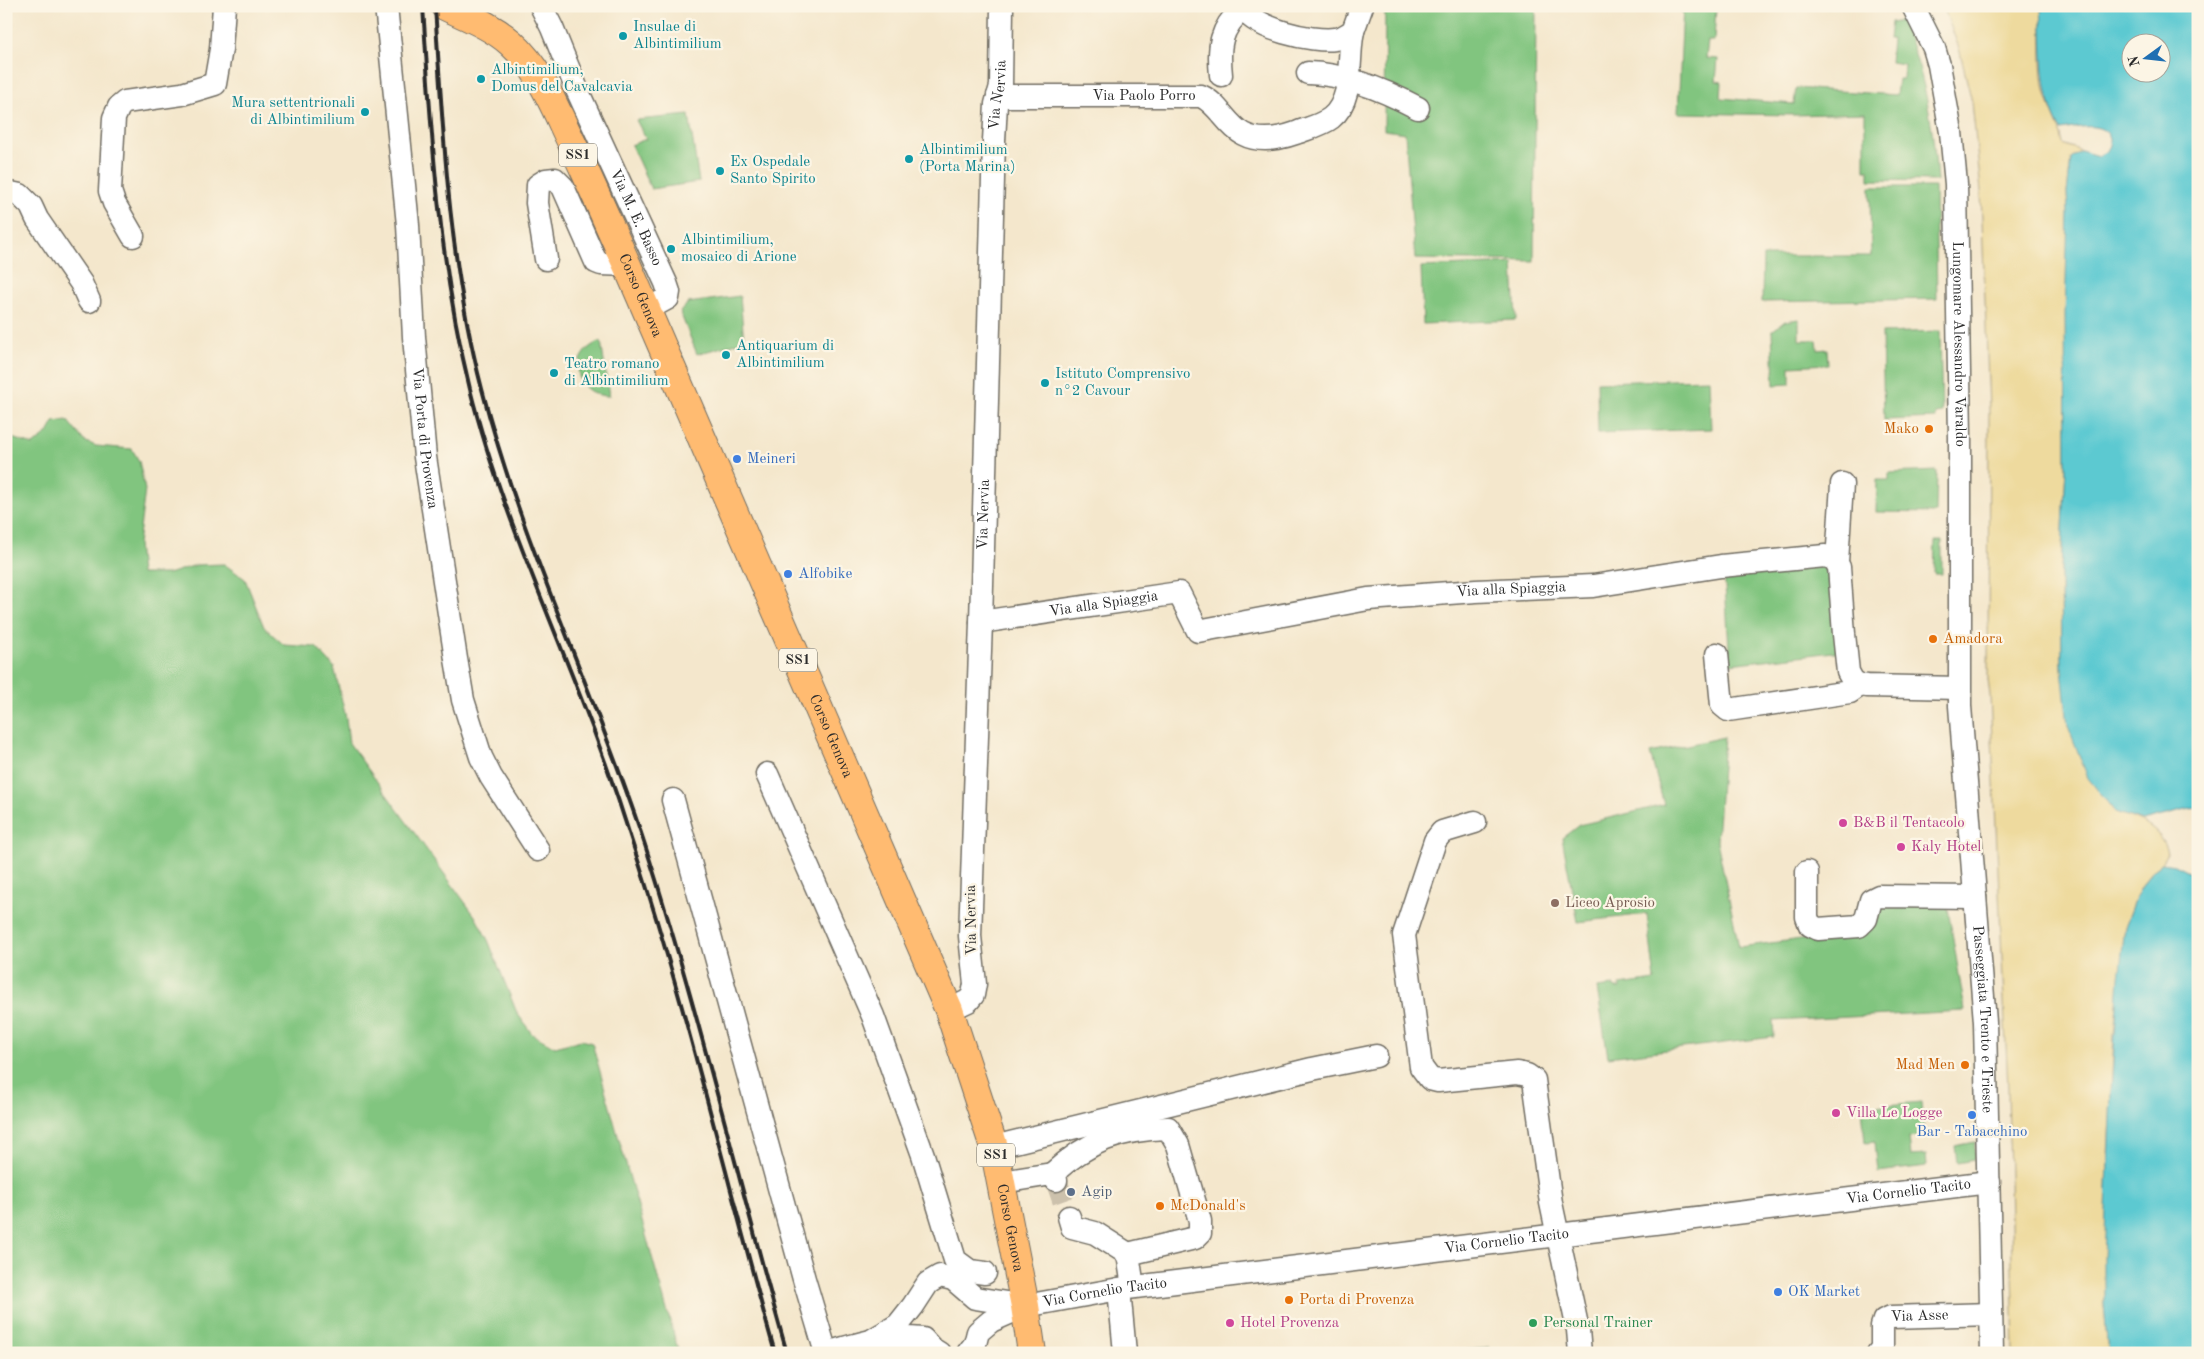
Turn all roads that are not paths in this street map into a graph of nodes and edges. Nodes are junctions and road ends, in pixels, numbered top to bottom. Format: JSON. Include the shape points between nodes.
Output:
{"nodes":[{"id":1,"x":224,"y":6,"type":"edge"},
{"id":2,"x":386,"y":6,"type":"edge"},
{"id":3,"x":445,"y":6,"type":"edge"},
{"id":4,"x":541,"y":6,"type":"edge"},
{"id":5,"x":1002,"y":6,"type":"edge"},
{"id":6,"x":1362,"y":6,"type":"edge"},
{"id":7,"x":1914,"y":6,"type":"edge"},
{"id":8,"x":1242,"y":8,"type":"edge"},
{"id":9,"x":1353,"y":31,"type":"junction"},
{"id":10,"x":1308,"y":73,"type":"dead end"},
{"id":11,"x":1221,"y":75,"type":"dead end"},
{"id":12,"x":1348,"y":80,"type":"junction"},
{"id":13,"x":998,"y":96,"type":"junction"},
{"id":14,"x":1418,"y":108,"type":"dead end"},
{"id":15,"x":6,"y":192,"type":"edge"},
{"id":16,"x":133,"y":236,"type":"dead end"},
{"id":17,"x":546,"y":259,"type":"dead end"},
{"id":18,"x":627,"y":265,"type":"junction"},
{"id":19,"x":89,"y":301,"type":"dead end"},
{"id":20,"x":646,"y":310,"type":"junction"},
{"id":21,"x":1842,"y":484,"type":"dead end"},
{"id":22,"x":1837,"y":562,"type":"junction"},
{"id":23,"x":981,"y":622,"type":"junction"},
{"id":24,"x":1717,"y":654,"type":"dead end"},
{"id":25,"x":1860,"y":685,"type":"junction"},
{"id":26,"x":1959,"y":688,"type":"junction"},
{"id":27,"x":767,"y":774,"type":"dead end"},
{"id":28,"x":673,"y":800,"type":"dead end"},
{"id":29,"x":1475,"y":822,"type":"dead end"},
{"id":30,"x":538,"y":850,"type":"dead end"},
{"id":31,"x":1807,"y":872,"type":"dead end"},
{"id":32,"x":1976,"y":897,"type":"junction"},
{"id":33,"x":949,"y":1010,"type":"junction"},
{"id":34,"x":1376,"y":1056,"type":"dead end"},
{"id":35,"x":994,"y":1146,"type":"junction"},
{"id":36,"x":1002,"y":1182,"type":"junction"},
{"id":37,"x":1989,"y":1182,"type":"junction"},
{"id":38,"x":1069,"y":1217,"type":"tunnel mouth"},
{"id":39,"x":1557,"y":1236,"type":"junction"},
{"id":40,"x":1128,"y":1254,"type":"junction"},
{"id":41,"x":985,"y":1273,"type":"dead end"},
{"id":42,"x":1126,"y":1288,"type":"junction"},
{"id":43,"x":1026,"y":1306,"type":"junction"},
{"id":44,"x":1991,"y":1314,"type":"junction"},
{"id":45,"x":874,"y":1339,"type":"junction"},
{"id":46,"x":826,"y":1353,"type":"edge"},
{"id":47,"x":939,"y":1353,"type":"edge"},
{"id":48,"x":968,"y":1353,"type":"edge"},
{"id":49,"x":1032,"y":1353,"type":"edge"},
{"id":50,"x":1125,"y":1353,"type":"edge"},
{"id":51,"x":1580,"y":1353,"type":"edge"},
{"id":52,"x":1878,"y":1353,"type":"edge"},
{"id":53,"x":1992,"y":1353,"type":"edge"}],
"edges":[{"from":1,"to":16,"type":"street","via":[[216,84],[182,94],[124,102],[118,107],[114,118],[110,191]]},
{"from":2,"to":30,"type":"street","name":"Via Porta di Provenza","via":[[408,225],[425,457],[457,667],[463,700],[481,757]]},
{"from":3,"to":18,"type":"main road","name":"Corso Genova","number":"SS1","via":[[480,22],[512,44],[538,75]]},
{"from":4,"to":20,"type":"street","name":"Via M. E. Basso","via":[[666,283],[668,298]]},
{"from":5,"to":13,"type":"street","name":"Via Nervia","via":[[1001,86]]},
{"from":6,"to":9,"type":"street"},
{"from":7,"to":26,"type":"street","name":"Lungomare Alessandro Varaldo","via":[[1939,64],[1956,184]]},
{"from":8,"to":9,"type":"street","via":[[1264,26],[1308,38],[1339,39]]},
{"from":8,"to":11,"type":"street","via":[[1222,35]]},
{"from":9,"to":12,"type":"street"},
{"from":10,"to":12,"type":"street","via":[[1325,73]]},
{"from":12,"to":13,"type":"street","name":"Via Paolo Porro","via":[[1342,104],[1331,118],[1285,137],[1263,139],[1243,134],[1201,96]]},
{"from":12,"to":14,"type":"street","via":[[1391,93]]},
{"from":13,"to":23,"type":"street","name":"Via Nervia","via":[[994,141]]},
{"from":15,"to":19,"type":"street","via":[[20,194],[31,206],[81,283]]},
{"from":17,"to":18,"type":"street","via":[[537,203],[538,185],[555,179],[563,187],[596,262]]},
{"from":18,"to":20,"type":"main road","name":"Corso Genova","number":"SS1"},
{"from":20,"to":33,"type":"main road","name":"Corso Genova","number":"SS1"},
{"from":21,"to":22,"type":"street"},
{"from":22,"to":23,"type":"street","name":"Via alla Spiaggia","via":[[1825,556],[1721,566],[1593,586],[1368,599],[1198,631],[1179,593]]},
{"from":22,"to":25,"type":"street","via":[[1848,672]]},
{"from":23,"to":33,"type":"street","name":"Via Nervia","via":[[970,936],[975,984],[968,1001]]},
{"from":24,"to":25,"type":"street","via":[[1722,705],[1728,710],[1850,692]]},
{"from":25,"to":26,"type":"street"},
{"from":26,"to":32,"type":"street","name":"Passeggiata Trento e Trieste"},
{"from":27,"to":41,"type":"street","via":[[873,1016],[923,1155],[955,1260],[970,1271]]},
{"from":28,"to":46,"type":"street"},
{"from":29,"to":39,"type":"street","via":[[1442,832],[1435,841],[1404,935],[1422,1067],[1430,1079],[1438,1082],[1517,1072],[1534,1080]]},
{"from":31,"to":32,"type":"street","via":[[1807,917],[1810,925],[1818,929],[1859,926],[1866,919],[1871,900],[1879,896]]},
{"from":32,"to":37,"type":"street","name":"Passeggiata Trento e Trieste","via":[[1985,1022]]},
{"from":33,"to":35,"type":"main road","name":"Corso Genova","number":"SS1"},
{"from":34,"to":35,"type":"street"},
{"from":35,"to":36,"type":"main road","name":"Corso Genova","number":"SS1"},
{"from":36,"to":40,"type":"street","via":[[1054,1177],[1071,1156],[1111,1136],[1168,1128],[1178,1145],[1200,1221],[1200,1233],[1195,1238]]},
{"from":36,"to":43,"type":"main road","name":"Corso Genova","number":"SS1"},
{"from":37,"to":39,"type":"street","name":"Via Cornelio Tacito"},
{"from":37,"to":44,"type":"street","name":"Passeggiata Trento e Trieste"},
{"from":38,"to":40,"type":"street","via":[[1072,1227],[1095,1232]]},
{"from":39,"to":42,"type":"street","name":"Via Cornelio Tacito"},
{"from":39,"to":51,"type":"street"},
{"from":40,"to":42,"type":"street"},
{"from":42,"to":43,"type":"street","name":"Via Cornelio Tacito"},
{"from":42,"to":50,"type":"street"},
{"from":43,"to":45,"type":"street","via":[[975,1298],[953,1279],[940,1276],[928,1283],[898,1325]]},
{"from":43,"to":48,"type":"street","via":[[991,1321],[978,1332]]},
{"from":43,"to":49,"type":"main road","name":"Corso Genova","number":"SS1"},
{"from":44,"to":52,"type":"street","name":"Via Asse","via":[[1890,1317],[1882,1326],[1882,1348]]},
{"from":44,"to":53,"type":"street","name":"Passeggiata Trento e Trieste"},
{"from":45,"to":46,"type":"street"},
{"from":45,"to":47,"type":"street","via":[[923,1339]]}]}
